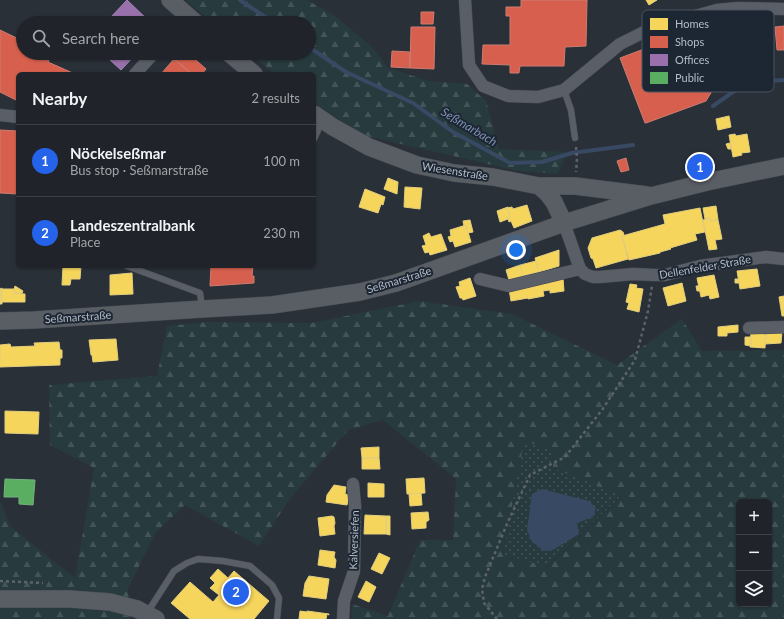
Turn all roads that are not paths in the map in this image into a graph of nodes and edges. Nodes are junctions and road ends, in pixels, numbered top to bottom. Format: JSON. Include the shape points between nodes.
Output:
{"nodes":[{"id":1,"x":170,"y":0,"type":"edge"},
{"id":2,"x":464,"y":0,"type":"edge"},
{"id":3,"x":719,"y":5,"type":"edge"},
{"id":4,"x":784,"y":9,"type":"edge"},
{"id":5,"x":704,"y":10,"type":"edge"},
{"id":6,"x":184,"y":16,"type":"edge"},
{"id":7,"x":642,"y":33,"type":"edge"},
{"id":8,"x":148,"y":60,"type":"edge"},
{"id":9,"x":237,"y":60,"type":"edge"},
{"id":10,"x":137,"y":72,"type":"edge"},
{"id":11,"x":252,"y":72,"type":"edge"},
{"id":12,"x":564,"y":90,"type":"junction"},
{"id":13,"x":0,"y":116,"type":"edge"},
{"id":14,"x":16,"y":117,"type":"edge"},
{"id":15,"x":319,"y":117,"type":"edge"},
{"id":16,"x":316,"y":130,"type":"edge"},
{"id":17,"x":575,"y":138,"type":"road end"},
{"id":18,"x":784,"y":166,"type":"edge"},
{"id":19,"x":539,"y":186,"type":"junction"},
{"id":20,"x":652,"y":196,"type":"junction"},
{"id":21,"x":564,"y":223,"type":"junction"},
{"id":22,"x":784,"y":259,"type":"edge"},
{"id":23,"x":132,"y":268,"type":"edge"},
{"id":24,"x":580,"y":269,"type":"junction"},
{"id":25,"x":480,"y":278,"type":"dead end"},
{"id":26,"x":202,"y":309,"type":"junction"},
{"id":27,"x":0,"y":321,"type":"edge"},
{"id":28,"x":784,"y":327,"type":"edge"},
{"id":29,"x":749,"y":328,"type":"dead end"},
{"id":30,"x":353,"y":484,"type":"dead end"},
{"id":31,"x":0,"y":599,"type":"edge"},
{"id":32,"x":151,"y":617,"type":"edge"},
{"id":33,"x":277,"y":619,"type":"edge"},
{"id":34,"x":343,"y":619,"type":"edge"}],
"edges":[{"from":1,"to":6,"type":"street"},
{"from":2,"to":12,"type":"street","via":[[469,65],[483,86],[508,96],[538,98]]},
{"from":3,"to":4,"type":"street"},
{"from":3,"to":5,"type":"street"},
{"from":7,"to":12,"type":"street","via":[[620,44]]},
{"from":8,"to":10,"type":"street"},
{"from":9,"to":11,"type":"street"},
{"from":12,"to":17,"type":"lane","via":[[571,110]]},
{"from":13,"to":14,"type":"street"},
{"from":15,"to":16,"type":"lane"},
{"from":15,"to":19,"type":"street","name":"Wiesenstraße","via":[[369,148],[417,165]]},
{"from":18,"to":20,"type":"street","name":"Seßmarstraße"},
{"from":19,"to":20,"type":"street","name":"Wiesenstraße","via":[[575,186]]},
{"from":19,"to":21,"type":"street","via":[[548,193]]},
{"from":20,"to":21,"type":"street","name":"Seßmarstraße"},
{"from":21,"to":24,"type":"street"},
{"from":21,"to":26,"type":"street","name":"Seßmarstraße","via":[[396,283],[360,292],[272,305]]},
{"from":22,"to":24,"type":"street","name":"Dellenfelder Straße","via":[[766,256],[700,266],[665,275],[593,277]]},
{"from":23,"to":26,"type":"lane","via":[[200,293]]},
{"from":24,"to":25,"type":"street","via":[[508,286]]},
{"from":26,"to":27,"type":"street","name":"Seßmarstraße"},
{"from":28,"to":29,"type":"street"},
{"from":30,"to":34,"type":"street","name":"Kalversiefen","via":[[354,571],[344,601]]},
{"from":31,"to":32,"type":"street","via":[[110,602],[137,609]]},
{"from":32,"to":33,"type":"lane","via":[[174,571],[198,559],[250,566],[272,585],[279,598]]}]}
